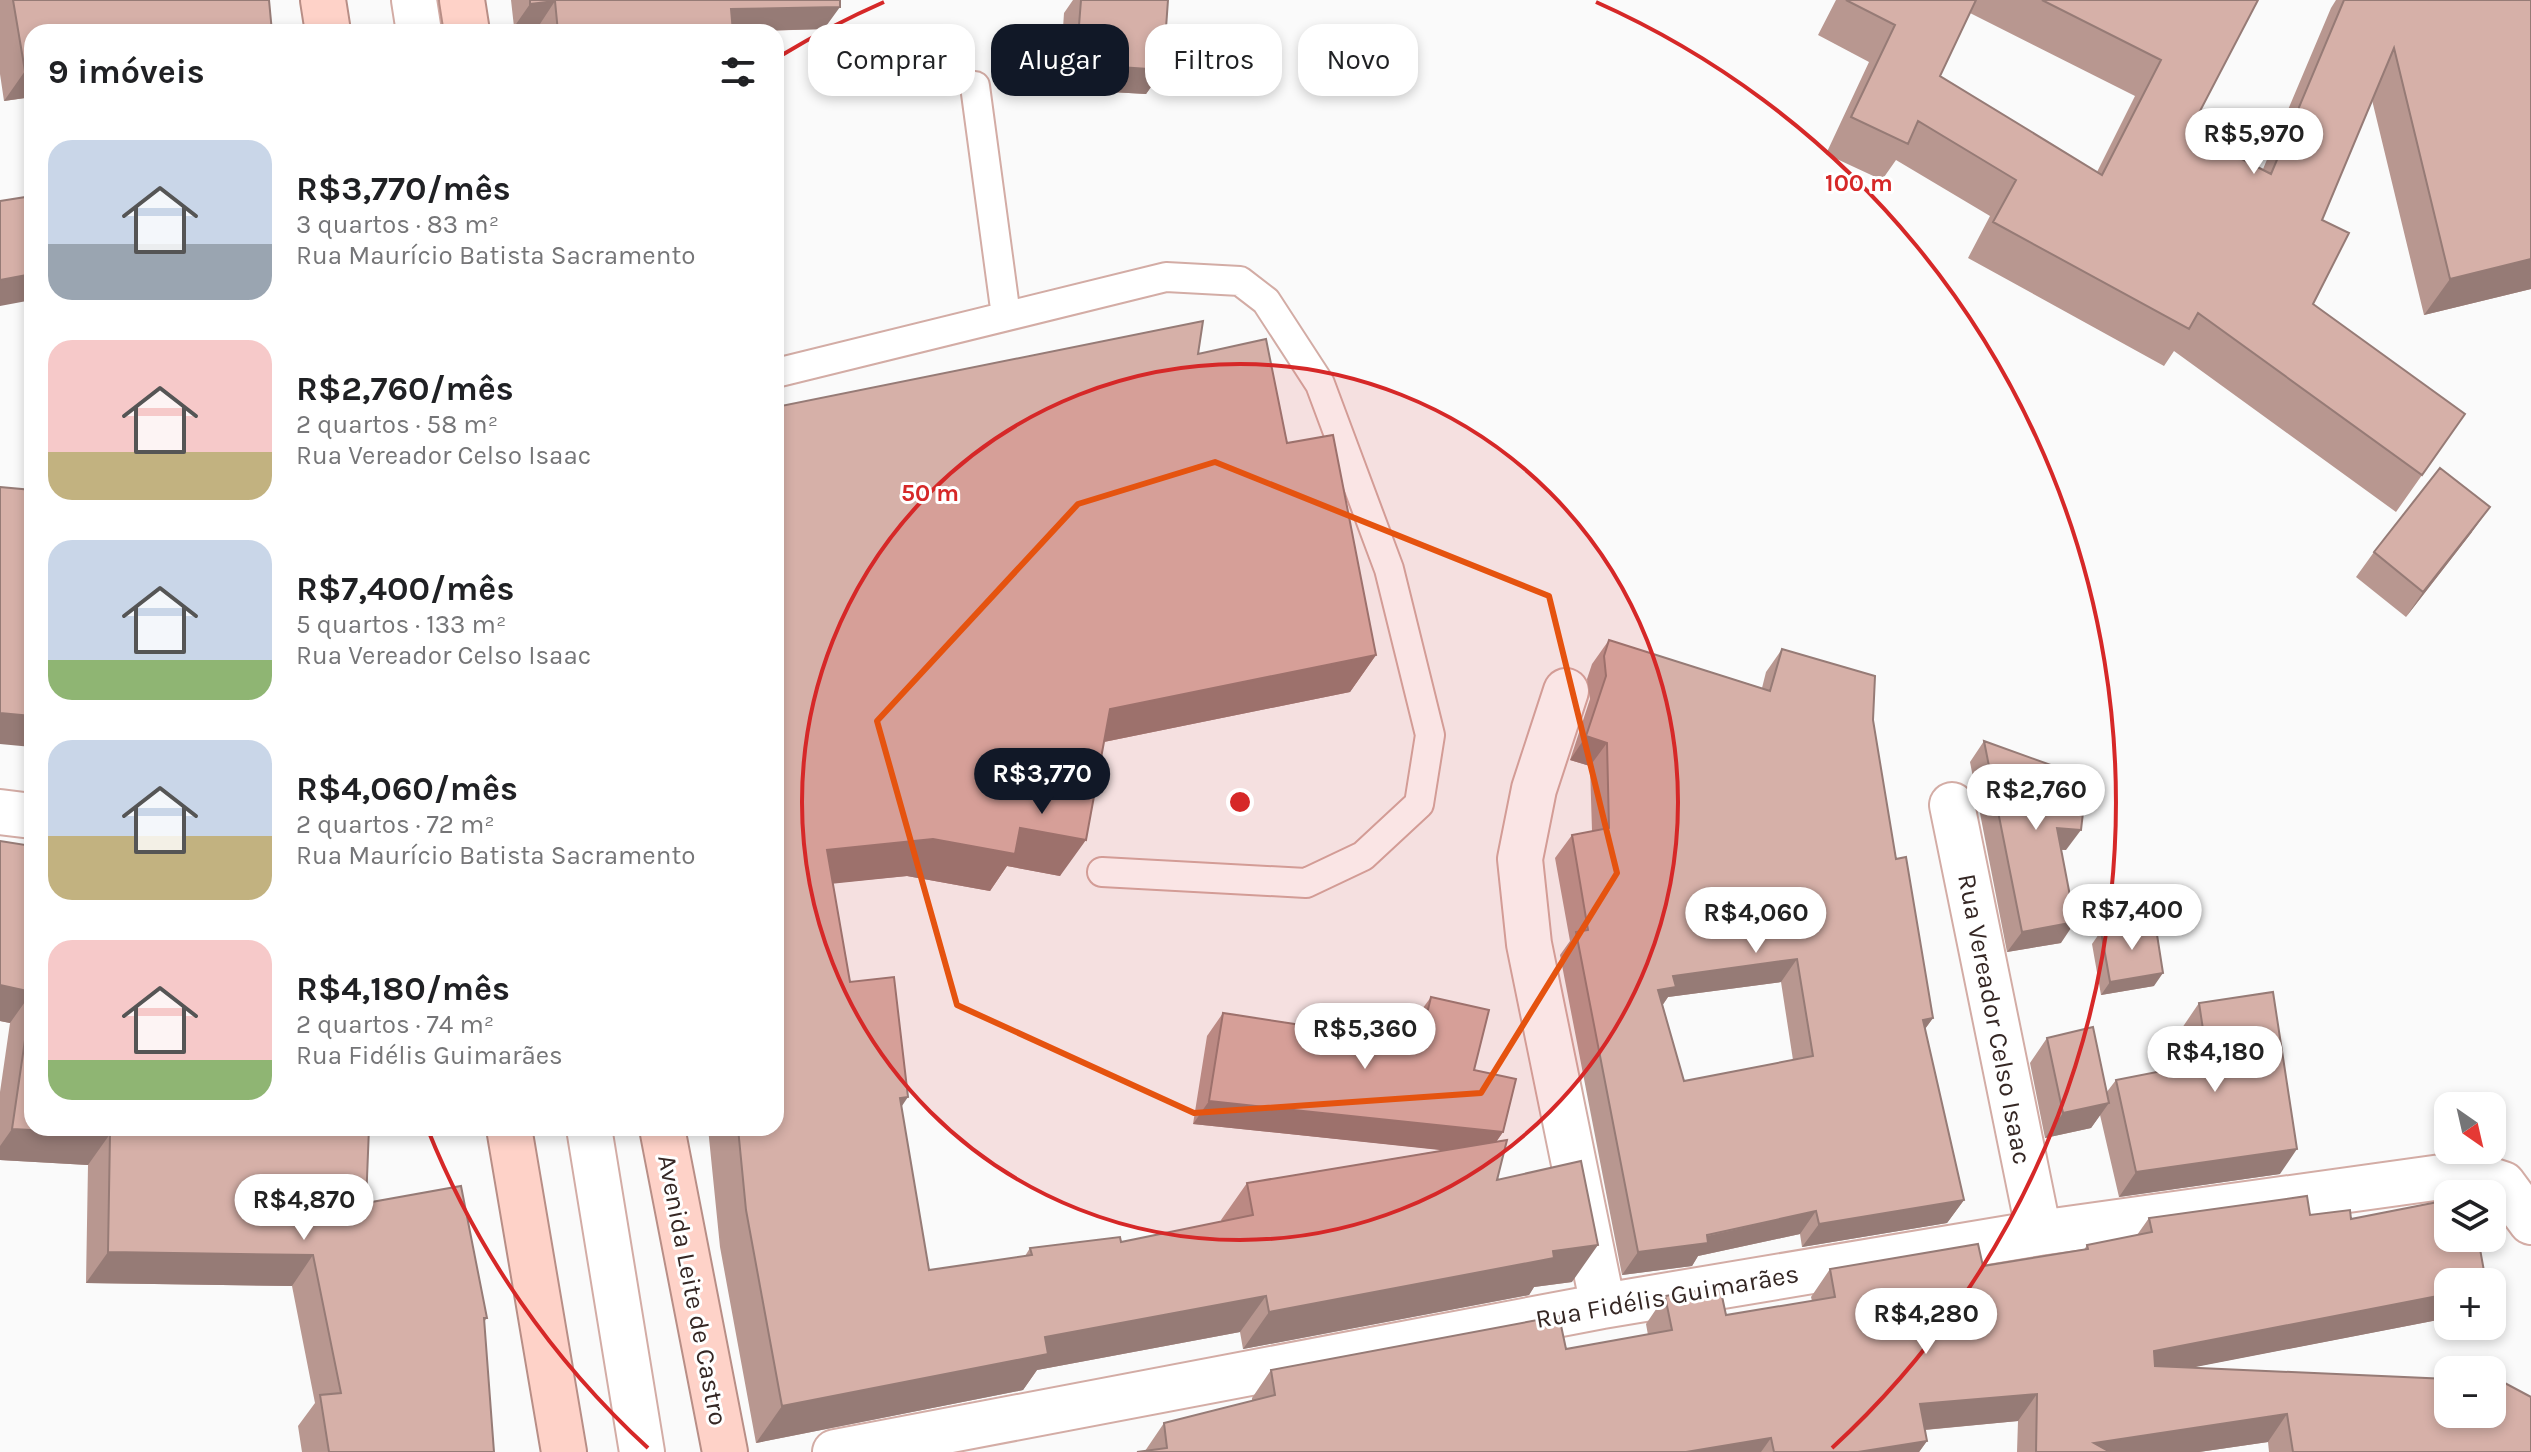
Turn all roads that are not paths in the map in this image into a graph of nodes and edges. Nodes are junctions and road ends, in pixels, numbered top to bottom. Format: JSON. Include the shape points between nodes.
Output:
{"nodes":[{"id":1,"x":323,"y":0,"type":"edge"},
{"id":2,"x":414,"y":0,"type":"edge"},
{"id":3,"x":462,"y":0,"type":"edge"},
{"id":4,"x":327,"y":24,"type":"edge"},
{"id":5,"x":418,"y":24,"type":"edge"},
{"id":6,"x":466,"y":24,"type":"edge"},
{"id":7,"x":975,"y":86,"type":"dead end"},
{"id":8,"x":1006,"y":316,"type":"junction"},
{"id":9,"x":784,"y":371,"type":"edge"},
{"id":10,"x":1566,"y":691,"type":"dead end"},
{"id":11,"x":0,"y":782,"type":"edge"},
{"id":12,"x":24,"y":784,"type":"edge"},
{"id":13,"x":1952,"y":805,"type":"dead end"},
{"id":14,"x":0,"y":812,"type":"edge"},
{"id":15,"x":24,"y":815,"type":"edge"},
{"id":16,"x":1102,"y":872,"type":"dead end"},
{"id":17,"x":510,"y":1136,"type":"edge"},
{"id":18,"x":590,"y":1136,"type":"edge"},
{"id":19,"x":664,"y":1136,"type":"edge"},
{"id":20,"x":2531,"y":1222,"type":"edge"},
{"id":21,"x":2039,"y":1233,"type":"junction"},
{"id":22,"x":1603,"y":1306,"type":"junction"},
{"id":23,"x":564,"y":1452,"type":"edge"},
{"id":24,"x":642,"y":1452,"type":"edge"},
{"id":25,"x":725,"y":1452,"type":"edge"},
{"id":26,"x":835,"y":1452,"type":"edge"}],
"edges":[{"from":1,"to":4,"type":"highway"},
{"from":2,"to":5,"type":"street"},
{"from":3,"to":6,"type":"highway"},
{"from":7,"to":8,"type":"lane"},
{"from":8,"to":9,"type":"lane"},
{"from":8,"to":16,"type":"lane","via":[[1166,277],[1240,281],[1266,301],[1326,398],[1389,569],[1430,735],[1419,804],[1363,856],[1306,883]]},
{"from":10,"to":22,"type":"street","via":[[1534,789],[1520,859],[1529,944]]},
{"from":11,"to":12,"type":"street"},
{"from":13,"to":21,"type":"street","name":"Rua Vereador Celso Isaac"},
{"from":14,"to":15,"type":"street"},
{"from":17,"to":23,"type":"highway"},
{"from":18,"to":24,"type":"street"},
{"from":19,"to":25,"type":"highway","name":"Avenida Leite de Castro"},
{"from":20,"to":21,"type":"street","name":"Rua Fidélis Guimarães","via":[[2503,1184],[2470,1173]]},
{"from":21,"to":22,"type":"street","name":"Rua Fidélis Guimarães"},
{"from":22,"to":26,"type":"street","name":"Rua Fidélis Guimarães"}]}
